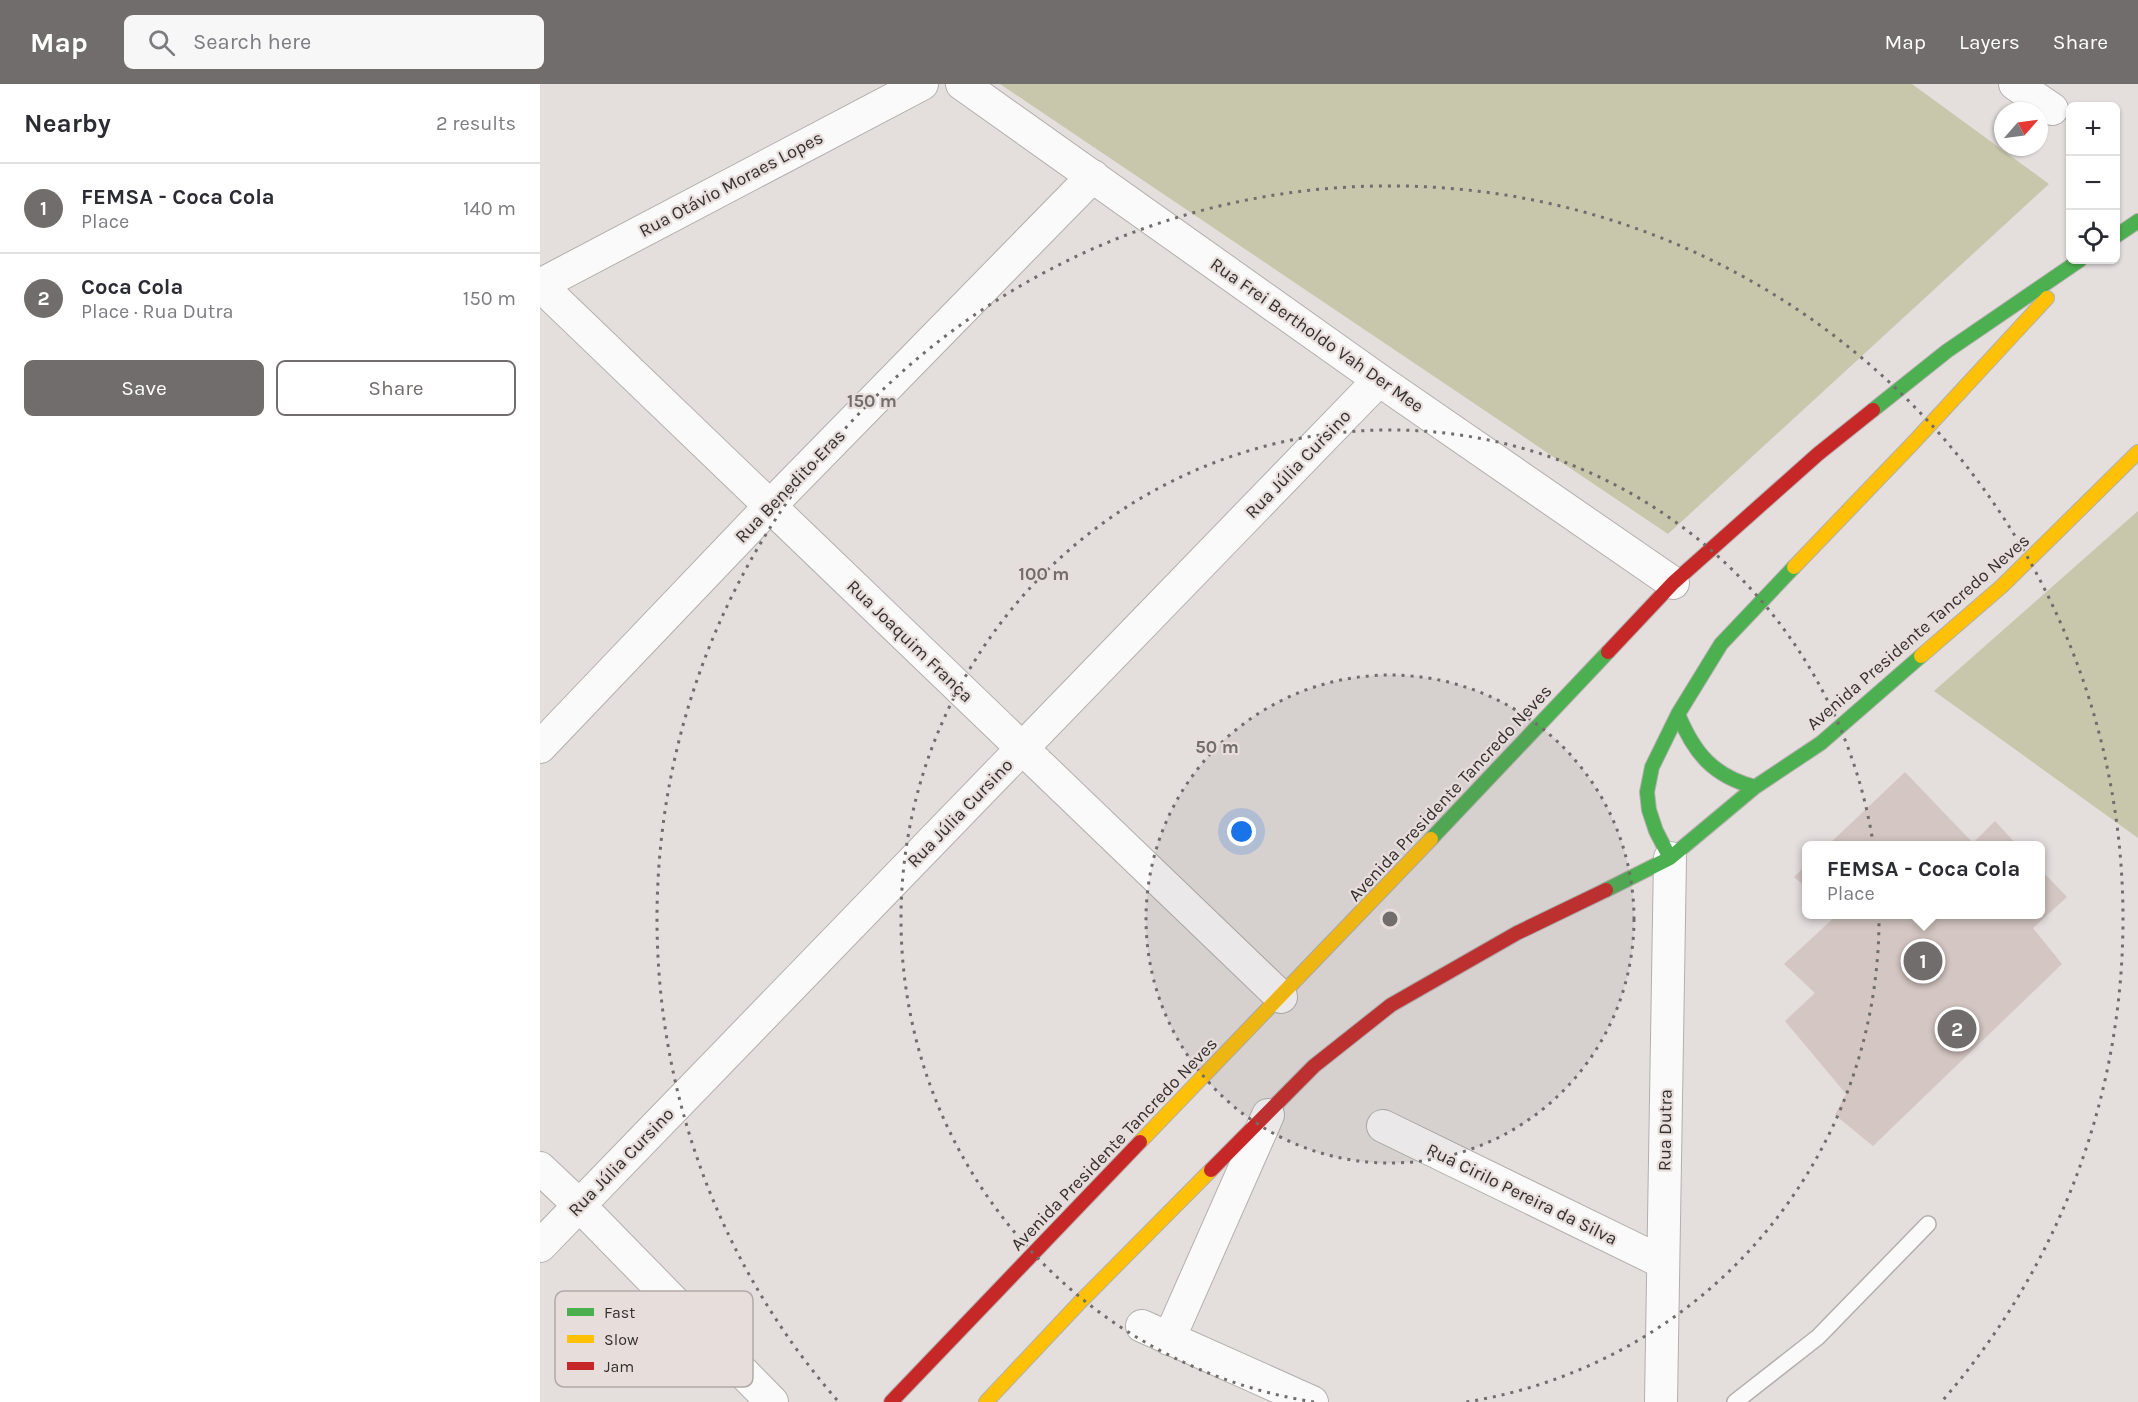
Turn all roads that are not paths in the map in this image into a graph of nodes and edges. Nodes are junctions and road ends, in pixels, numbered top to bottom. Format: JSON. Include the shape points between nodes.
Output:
{"nodes":[{"id":1,"x":922,"y":84,"type":"edge"},
{"id":2,"x":962,"y":84,"type":"edge"},
{"id":3,"x":2015,"y":84,"type":"edge"},
{"id":4,"x":2052,"y":109,"type":"dead end"},
{"id":5,"x":1093,"y":176,"type":"junction"},
{"id":6,"x":2138,"y":221,"type":"edge"},
{"id":7,"x":2120,"y":233,"type":"edge"},
{"id":8,"x":2075,"y":264,"type":"edge"},
{"id":9,"x":2077,"y":264,"type":"edge"},
{"id":10,"x":540,"y":285,"type":"edge"},
{"id":11,"x":1379,"y":380,"type":"junction"},
{"id":12,"x":2138,"y":452,"type":"edge"},
{"id":13,"x":770,"y":506,"type":"junction"},
{"id":14,"x":1673,"y":583,"type":"junction"},
{"id":15,"x":1678,"y":714,"type":"junction"},
{"id":16,"x":540,"y":747,"type":"edge"},
{"id":17,"x":1023,"y":749,"type":"junction"},
{"id":18,"x":1755,"y":787,"type":"junction"},
{"id":19,"x":1670,"y":858,"type":"junction"},
{"id":20,"x":1281,"y":997,"type":"junction"},
{"id":21,"x":1271,"y":1107,"type":"junction"},
{"id":22,"x":1383,"y":1126,"type":"dead end"},
{"id":23,"x":540,"y":1168,"type":"edge"},
{"id":24,"x":579,"y":1205,"type":"junction"},
{"id":25,"x":1928,"y":1224,"type":"dead end"},
{"id":26,"x":540,"y":1246,"type":"edge"},
{"id":27,"x":1662,"y":1262,"type":"junction"},
{"id":28,"x":663,"y":1291,"type":"edge"},
{"id":29,"x":753,"y":1383,"type":"edge"},
{"id":30,"x":772,"y":1402,"type":"edge"},
{"id":31,"x":891,"y":1402,"type":"edge"},
{"id":32,"x":986,"y":1402,"type":"edge"},
{"id":33,"x":1312,"y":1402,"type":"edge"},
{"id":34,"x":1661,"y":1402,"type":"edge"},
{"id":35,"x":1735,"y":1402,"type":"edge"}],
"edges":[{"from":1,"to":10,"type":"street","name":"Rua Otávio Moraes Lopes"},
{"from":2,"to":5,"type":"street","name":"Rua Frei Bertholdo Vah Der Mee"},
{"from":3,"to":4,"type":"street"},
{"from":5,"to":11,"type":"street","name":"Rua Frei Bertholdo Vah Der Mee"},
{"from":5,"to":13,"type":"street","name":"Rua Benedito Eras"},
{"from":6,"to":7,"type":"main road"},
{"from":8,"to":14,"type":"main road","name":"Avenida Presidente Tancredo Neves","via":[[1938,358],[1818,454]]},
{"from":9,"to":15,"type":"main road","via":[[1721,644]]},
{"from":10,"to":13,"type":"street","name":"Rua Joaquim França"},
{"from":11,"to":14,"type":"street","name":"Rua Frei Bertholdo Vah Der Mee"},
{"from":11,"to":17,"type":"street","name":"Rua Júlia Cursino"},
{"from":12,"to":18,"type":"main road","name":"Avenida Presidente Tancredo Neves","via":[[2002,586],[1821,743]]},
{"from":13,"to":16,"type":"street","name":"Rua Benedito Eras"},
{"from":13,"to":17,"type":"street","name":"Rua Joaquim França"},
{"from":14,"to":20,"type":"main road","name":"Avenida Presidente Tancredo Neves"},
{"from":15,"to":18,"type":"main road","via":[[1687,738],[1711,768],[1732,781]]},
{"from":15,"to":19,"type":"main road","via":[[1652,767],[1647,792],[1648,810]]},
{"from":17,"to":20,"type":"street","name":"Rua Joaquim França"},
{"from":17,"to":24,"type":"street","name":"Rua Júlia Cursino"},
{"from":18,"to":19,"type":"main road","name":"Avenida Presidente Tancredo Neves"},
{"from":19,"to":21,"type":"main road","name":"Avenida Presidente Tancredo Neves","via":[[1517,933],[1391,1005],[1314,1066]]},
{"from":19,"to":27,"type":"street","name":"Rua Dutra"},
{"from":20,"to":31,"type":"main road","name":"Avenida Presidente Tancredo Neves"},
{"from":21,"to":32,"type":"main road","name":"Avenida Presidente Tancredo Neves"},
{"from":21,"to":33,"type":"street","via":[[1155,1333]]},
{"from":22,"to":27,"type":"street","name":"Rua Cirilo Pereira da Silva"},
{"from":23,"to":24,"type":"street"},
{"from":24,"to":26,"type":"street","name":"Rua Júlia Cursino"},
{"from":24,"to":28,"type":"street"},
{"from":25,"to":35,"type":"lane","via":[[1818,1337]]},
{"from":27,"to":34,"type":"street","name":"Rua Dutra"},
{"from":29,"to":30,"type":"street"}]}
